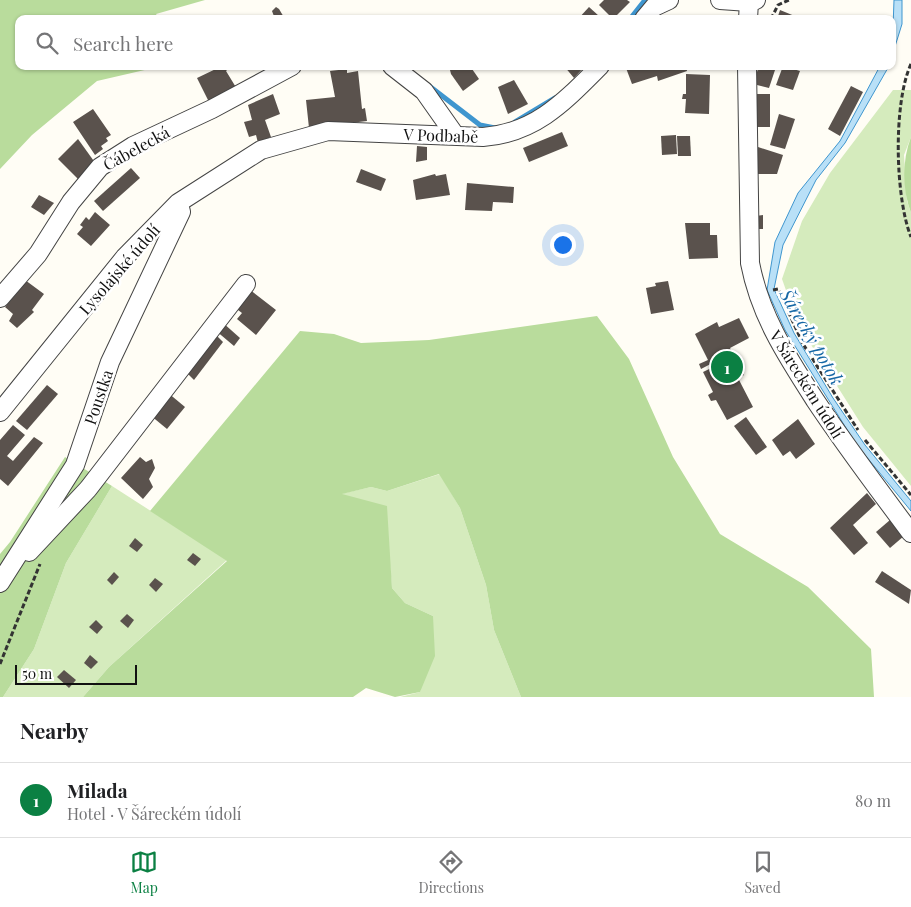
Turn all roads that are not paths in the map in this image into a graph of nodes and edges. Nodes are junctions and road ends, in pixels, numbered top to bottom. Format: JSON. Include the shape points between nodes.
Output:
{"nodes":[{"id":1,"x":668,"y":0,"type":"edge"},
{"id":2,"x":720,"y":0,"type":"edge"},
{"id":3,"x":751,"y":7,"type":"edge"},
{"id":4,"x":647,"y":15,"type":"edge"},
{"id":5,"x":285,"y":70,"type":"edge"},
{"id":6,"x":397,"y":70,"type":"edge"},
{"id":7,"x":596,"y":70,"type":"edge"},
{"id":8,"x":747,"y":70,"type":"edge"},
{"id":9,"x":454,"y":135,"type":"junction"},
{"id":10,"x":261,"y":150,"type":"joint"},
{"id":11,"x":178,"y":204,"type":"junction"},
{"id":12,"x":246,"y":284,"type":"dead end"},
{"id":13,"x":0,"y":298,"type":"edge"},
{"id":14,"x":0,"y":412,"type":"edge"},
{"id":15,"x":911,"y":533,"type":"edge"},
{"id":16,"x":0,"y":584,"type":"edge"}],
"edges":[{"from":1,"to":4,"type":"street","via":[[654,7]]},
{"from":2,"to":3,"type":"street"},
{"from":5,"to":13,"type":"street","name":"Čábelecká","via":[[133,146],[100,167],[71,202],[38,254]]},
{"from":6,"to":9,"type":"street","via":[[424,91]]},
{"from":7,"to":9,"type":"street","name":"V Podbabě","via":[[558,108],[513,132],[483,137]]},
{"from":8,"to":15,"type":"street","name":"V Šáreckém údolí","via":[[750,263],[756,291],[785,355],[848,449]]},
{"from":9,"to":10,"type":"street","name":"V Podbabě","via":[[328,131]]},
{"from":10,"to":11,"type":"street","name":"Lysolajské údolí"},
{"from":11,"to":14,"type":"street","name":"Lysolajské údolí","via":[[125,257]]},
{"from":11,"to":16,"type":"street","name":"Poustka","via":[[181,212],[110,362],[74,465]]},
{"from":12,"to":16,"type":"street","name":"Poustka","via":[[88,489]]}]}
